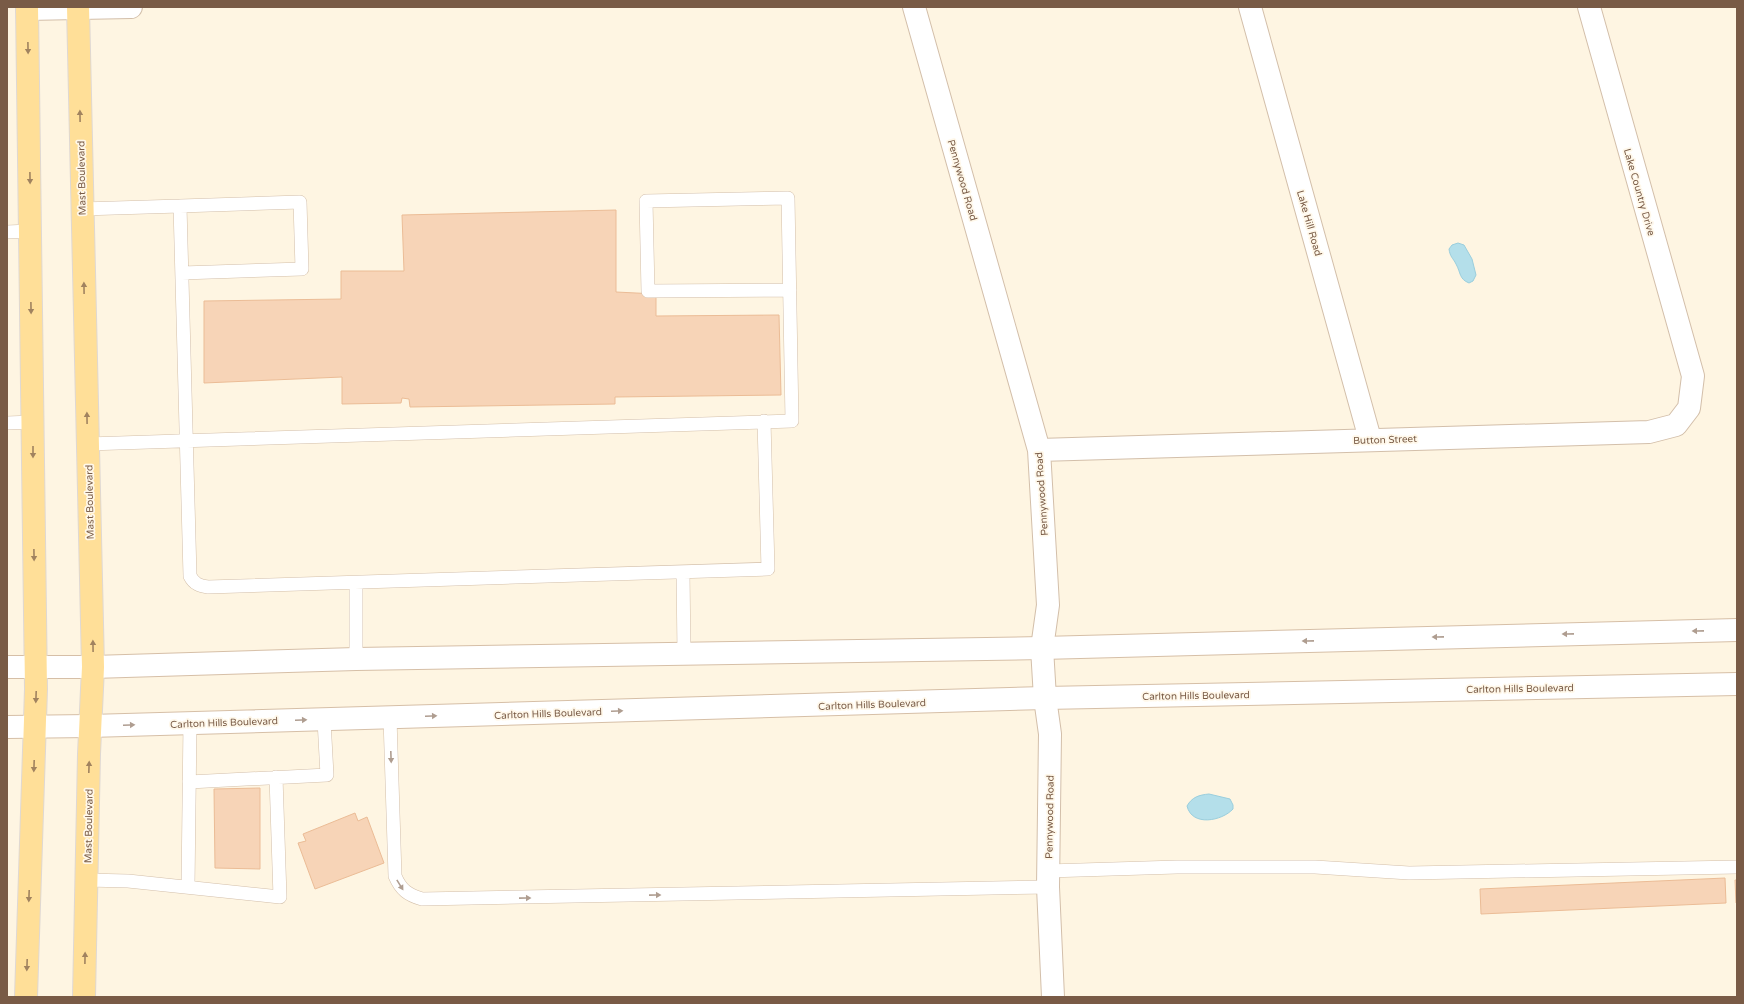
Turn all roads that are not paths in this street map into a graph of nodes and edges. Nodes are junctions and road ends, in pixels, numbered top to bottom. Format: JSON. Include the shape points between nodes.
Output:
{"nodes":[{"id":1,"x":78,"y":7,"type":"edge"},
{"id":2,"x":131,"y":7,"type":"edge"},
{"id":3,"x":914,"y":7,"type":"edge"},
{"id":4,"x":1250,"y":7,"type":"edge"},
{"id":5,"x":1588,"y":7,"type":"edge"},
{"id":6,"x":27,"y":8,"type":"edge"},
{"id":7,"x":180,"y":206,"type":"junction"},
{"id":8,"x":82,"y":209,"type":"junction"},
{"id":9,"x":30,"y":231,"type":"junction"},
{"id":10,"x":7,"y":232,"type":"edge"},
{"id":11,"x":182,"y":273,"type":"junction"},
{"id":12,"x":790,"y":290,"type":"junction"},
{"id":13,"x":1693,"y":376,"type":"joint"},
{"id":14,"x":764,"y":421,"type":"junction"},
{"id":15,"x":33,"y":422,"type":"junction"},
{"id":16,"x":7,"y":423,"type":"edge"},
{"id":17,"x":187,"y":440,"type":"junction"},
{"id":18,"x":1370,"y":440,"type":"junction"},
{"id":19,"x":88,"y":444,"type":"junction"},
{"id":20,"x":1038,"y":450,"type":"junction"},
{"id":21,"x":683,"y":572,"type":"junction"},
{"id":22,"x":356,"y":582,"type":"junction"},
{"id":23,"x":1737,"y":630,"type":"edge"},
{"id":24,"x":1042,"y":648,"type":"junction"},
{"id":25,"x":684,"y":654,"type":"junction"},
{"id":26,"x":356,"y":659,"type":"junction"},
{"id":27,"x":36,"y":666,"type":"junction"},
{"id":28,"x":7,"y":667,"type":"edge"},
{"id":29,"x":93,"y":667,"type":"junction"},
{"id":30,"x":1737,"y":684,"type":"edge"},
{"id":31,"x":1045,"y":698,"type":"junction"},
{"id":32,"x":390,"y":718,"type":"junction"},
{"id":33,"x":324,"y":720,"type":"junction"},
{"id":34,"x":190,"y":723,"type":"junction"},
{"id":35,"x":90,"y":726,"type":"junction"},
{"id":36,"x":7,"y":727,"type":"edge"},
{"id":37,"x":35,"y":727,"type":"junction"},
{"id":38,"x":276,"y":777,"type":"junction"},
{"id":39,"x":190,"y":782,"type":"junction"},
{"id":40,"x":1737,"y":867,"type":"edge"},
{"id":41,"x":1048,"y":879,"type":"junction"},
{"id":42,"x":86,"y":880,"type":"junction"},
{"id":43,"x":188,"y":888,"type":"junction"},
{"id":44,"x":26,"y":997,"type":"edge"},
{"id":45,"x":84,"y":997,"type":"edge"},
{"id":46,"x":1053,"y":997,"type":"edge"}],
"edges":[{"from":1,"to":2,"type":"street"},
{"from":1,"to":6,"type":"street"},
{"from":8,"to":1,"type":"main road","name":"Mast Boulevard","one_way":true},
{"from":3,"to":20,"type":"street","name":"Pennywood Road"},
{"from":4,"to":18,"type":"street","name":"Lake Hill Road"},
{"from":5,"to":13,"type":"street","name":"Lake Country Drive"},
{"from":6,"to":9,"type":"main road","one_way":true},
{"from":7,"to":8,"type":"lane"},
{"from":7,"to":11,"type":"lane"},
{"from":7,"to":11,"type":"lane","via":[[300,202],[302,269]]},
{"from":19,"to":8,"type":"main road","name":"Mast Boulevard","one_way":true},
{"from":9,"to":10,"type":"lane"},
{"from":9,"to":15,"type":"main road","one_way":true},
{"from":11,"to":17,"type":"lane"},
{"from":12,"to":12,"type":"lane","via":[[788,198],[646,201],[648,291]]},
{"from":12,"to":14,"type":"lane","via":[[792,421]]},
{"from":13,"to":18,"type":"street","name":"Button Street","via":[[1689,408],[1676,425],[1649,432]]},
{"from":14,"to":17,"type":"lane"},
{"from":14,"to":21,"type":"lane","via":[[768,569]]},
{"from":15,"to":16,"type":"lane"},
{"from":15,"to":27,"type":"main road","one_way":true},
{"from":17,"to":19,"type":"lane"},
{"from":17,"to":22,"type":"lane","via":[[190,576],[193,581],[208,587]]},
{"from":18,"to":20,"type":"street","name":"Button Street"},
{"from":29,"to":19,"type":"main road","name":"Mast Boulevard","one_way":true},
{"from":20,"to":24,"type":"street","name":"Pennywood Road","via":[[1048,605]]},
{"from":21,"to":22,"type":"lane"},
{"from":21,"to":25,"type":"lane"},
{"from":22,"to":26,"type":"lane"},
{"from":23,"to":24,"type":"street","one_way":true},
{"from":24,"to":25,"type":"street"},
{"from":24,"to":31,"type":"street","name":"Pennywood Road"},
{"from":25,"to":26,"type":"street"},
{"from":26,"to":29,"type":"street"},
{"from":27,"to":28,"type":"street"},
{"from":27,"to":29,"type":"street"},
{"from":27,"to":37,"type":"main road","one_way":true},
{"from":29,"to":35,"type":"main road","name":"Mast Boulevard"},
{"from":30,"to":31,"type":"street","name":"Carlton Hills Boulevard"},
{"from":32,"to":31,"type":"street","name":"Carlton Hills Boulevard","one_way":true},
{"from":31,"to":41,"type":"street","name":"Pennywood Road","via":[[1050,734]]},
{"from":32,"to":33,"type":"street","name":"Carlton Hills Boulevard"},
{"from":32,"to":41,"type":"lane","one_way":true,"via":[[395,876],[405,892],[422,899]]},
{"from":34,"to":33,"type":"street","name":"Carlton Hills Boulevard","one_way":true},
{"from":33,"to":38,"type":"lane","via":[[327,775]]},
{"from":35,"to":34,"type":"street","name":"Carlton Hills Boulevard","one_way":true},
{"from":34,"to":39,"type":"lane"},
{"from":35,"to":37,"type":"street","name":"Carlton Hills Boulevard"},
{"from":42,"to":35,"type":"main road","name":"Mast Boulevard","one_way":true},
{"from":36,"to":37,"type":"street","name":"Carlton Hills Boulevard"},
{"from":37,"to":44,"type":"main road","one_way":true},
{"from":38,"to":39,"type":"lane"},
{"from":38,"to":43,"type":"lane","via":[[280,897]]},
{"from":39,"to":43,"type":"lane"},
{"from":40,"to":41,"type":"lane","via":[[1409,873],[1315,867],[1177,867]]},
{"from":41,"to":46,"type":"street","name":"Pennywood Road"},
{"from":42,"to":43,"type":"lane","via":[[128,881]]},
{"from":45,"to":42,"type":"main road","name":"Mast Boulevard","one_way":true}]}
